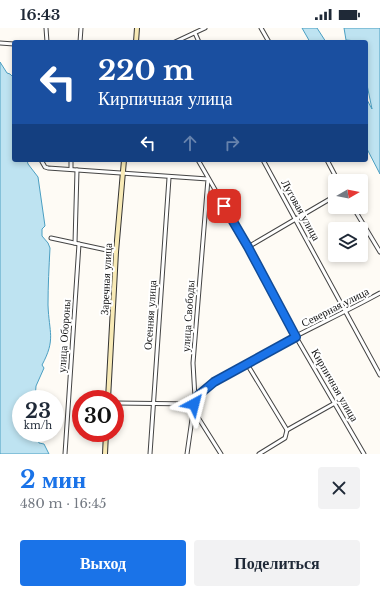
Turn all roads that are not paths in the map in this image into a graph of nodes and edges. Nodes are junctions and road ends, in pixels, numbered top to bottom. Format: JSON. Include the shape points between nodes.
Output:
{"nodes":[{"id":1,"x":46,"y":28,"type":"edge"},
{"id":2,"x":81,"y":28,"type":"edge"},
{"id":3,"x":137,"y":28,"type":"edge"},
{"id":4,"x":193,"y":28,"type":"edge"},
{"id":5,"x":205,"y":28,"type":"edge"},
{"id":6,"x":261,"y":28,"type":"edge"},
{"id":7,"x":194,"y":33,"type":"junction"},
{"id":8,"x":47,"y":40,"type":"edge"},
{"id":9,"x":80,"y":40,"type":"edge"},
{"id":10,"x":136,"y":40,"type":"edge"},
{"id":11,"x":179,"y":40,"type":"edge"},
{"id":12,"x":198,"y":40,"type":"edge"},
{"id":13,"x":268,"y":40,"type":"edge"},
{"id":14,"x":0,"y":43,"type":"edge"},
{"id":15,"x":12,"y":44,"type":"edge"},
{"id":16,"x":42,"y":162,"type":"edge"},
{"id":17,"x":71,"y":162,"type":"edge"},
{"id":18,"x":124,"y":162,"type":"edge"},
{"id":19,"x":199,"y":162,"type":"edge"},
{"id":20,"x":264,"y":162,"type":"edge"},
{"id":21,"x":328,"y":162,"type":"edge"},
{"id":22,"x":70,"y":169,"type":"junction"},
{"id":23,"x":77,"y":170,"type":"junction"},
{"id":24,"x":122,"y":174,"type":"junction"},
{"id":25,"x":334,"y":174,"type":"edge"},
{"id":26,"x":169,"y":178,"type":"junction"},
{"id":27,"x":208,"y":179,"type":"junction"},
{"id":28,"x":328,"y":200,"type":"edge"},
{"id":29,"x":357,"y":214,"type":"edge"},
{"id":30,"x":296,"y":220,"type":"junction"},
{"id":31,"x":51,"y":238,"type":"dead end"},
{"id":32,"x":75,"y":243,"type":"junction"},
{"id":33,"x":80,"y":244,"type":"junction"},
{"id":34,"x":248,"y":247,"type":"junction"},
{"id":35,"x":116,"y":252,"type":"junction"},
{"id":36,"x":380,"y":252,"type":"edge"},
{"id":37,"x":380,"y":293,"type":"edge"},
{"id":38,"x":346,"y":312,"type":"junction"},
{"id":39,"x":296,"y":337,"type":"junction"},
{"id":40,"x":247,"y":364,"type":"junction"},
{"id":41,"x":380,"y":375,"type":"edge"},
{"id":42,"x":108,"y":390,"type":"edge"},
{"id":43,"x":195,"y":398,"type":"junction"},
{"id":44,"x":124,"y":403,"type":"edge"},
{"id":45,"x":153,"y":403,"type":"junction"},
{"id":46,"x":335,"y":403,"type":"junction"},
{"id":47,"x":194,"y":404,"type":"junction"},
{"id":48,"x":194,"y":411,"type":"junction"},
{"id":49,"x":287,"y":430,"type":"junction"},
{"id":50,"x":106,"y":442,"type":"edge"},
{"id":51,"x":65,"y":454,"type":"edge"},
{"id":52,"x":105,"y":454,"type":"edge"},
{"id":53,"x":150,"y":454,"type":"edge"},
{"id":54,"x":187,"y":454,"type":"edge"},
{"id":55,"x":221,"y":454,"type":"edge"},
{"id":56,"x":259,"y":454,"type":"edge"},
{"id":57,"x":364,"y":454,"type":"edge"}],
"edges":[{"from":1,"to":8,"type":"street"},
{"from":2,"to":9,"type":"street"},
{"from":3,"to":10,"type":"street"},
{"from":4,"to":7,"type":"street"},
{"from":5,"to":7,"type":"street"},
{"from":6,"to":13,"type":"street"},
{"from":7,"to":11,"type":"street"},
{"from":7,"to":12,"type":"street"},
{"from":14,"to":15,"type":"street"},
{"from":16,"to":22,"type":"street","via":[[48,168]]},
{"from":17,"to":22,"type":"street"},
{"from":18,"to":24,"type":"street","name":"Заречная улица"},
{"from":19,"to":27,"type":"street","name":"Кирпичная улица"},
{"from":20,"to":30,"type":"street","name":"Луговая улица"},
{"from":21,"to":25,"type":"street"},
{"from":22,"to":23,"type":"street"},
{"from":23,"to":24,"type":"street"},
{"from":23,"to":32,"type":"street"},
{"from":24,"to":26,"type":"street"},
{"from":24,"to":35,"type":"street","name":"Заречная улица"},
{"from":26,"to":27,"type":"street"},
{"from":26,"to":45,"type":"street","name":"Осенняя улица"},
{"from":27,"to":34,"type":"street","name":"Кирпичная улица"},
{"from":27,"to":43,"type":"street","name":"улица Свободы","via":[[193,363]]},
{"from":28,"to":30,"type":"street"},
{"from":29,"to":36,"type":"street"},
{"from":30,"to":34,"type":"street"},
{"from":30,"to":38,"type":"street","name":"Луговая улица"},
{"from":31,"to":32,"type":"street"},
{"from":32,"to":33,"type":"street"},
{"from":33,"to":35,"type":"street"},
{"from":33,"to":51,"type":"street","name":"улица Обороны"},
{"from":34,"to":39,"type":"street","name":"Кирпичная улица"},
{"from":35,"to":42,"type":"street","name":"Заречная улица"},
{"from":37,"to":38,"type":"street","name":"Северная улица"},
{"from":38,"to":39,"type":"street","name":"Северная улица"},
{"from":38,"to":41,"type":"street","name":"Луговая улица"},
{"from":39,"to":40,"type":"street","name":"Северная улица"},
{"from":39,"to":46,"type":"street","name":"Кирпичная улица"},
{"from":40,"to":43,"type":"street","name":"Северная улица","via":[[214,382]]},
{"from":40,"to":49,"type":"street"},
{"from":43,"to":47,"type":"street","name":"улица Свободы"},
{"from":44,"to":45,"type":"street"},
{"from":45,"to":47,"type":"street"},
{"from":45,"to":53,"type":"street","name":"Осенняя улица"},
{"from":46,"to":49,"type":"street"},
{"from":46,"to":57,"type":"street","name":"Кирпичная улица"},
{"from":47,"to":48,"type":"street","name":"улица Свободы"},
{"from":48,"to":54,"type":"street","name":"улица Свободы"},
{"from":48,"to":55,"type":"street"},
{"from":49,"to":56,"type":"street","via":[[285,438]]},
{"from":50,"to":52,"type":"street"}]}
